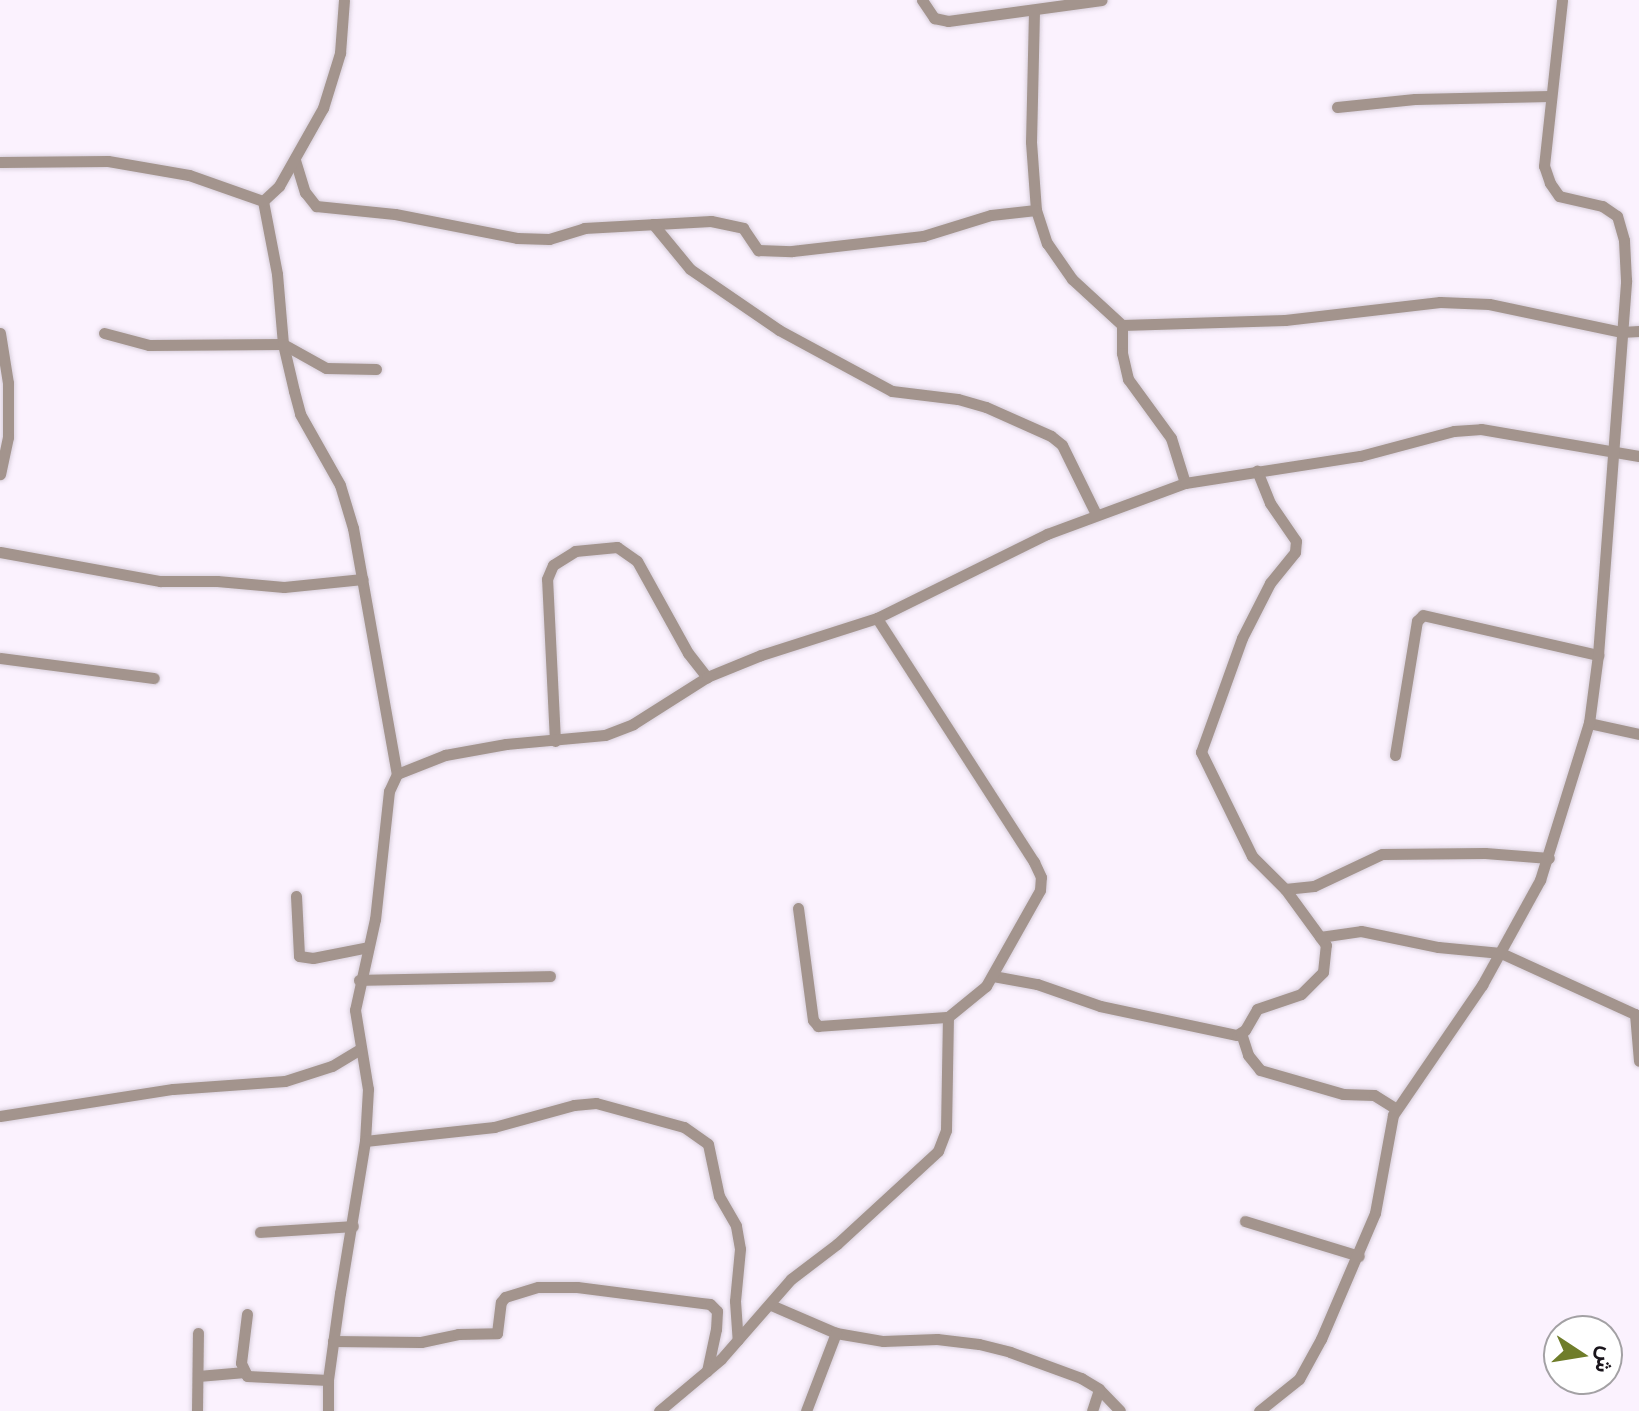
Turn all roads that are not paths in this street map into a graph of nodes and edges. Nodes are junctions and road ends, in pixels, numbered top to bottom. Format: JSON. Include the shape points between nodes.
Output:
{"nodes":[{"id":1,"x":344,"y":0,"type":"edge"},
{"id":2,"x":922,"y":0,"type":"edge"},
{"id":3,"x":1102,"y":0,"type":"edge"},
{"id":4,"x":1562,"y":0,"type":"edge"},
{"id":5,"x":1034,"y":11,"type":"junction"},
{"id":6,"x":1550,"y":96,"type":"junction"},
{"id":7,"x":1337,"y":107,"type":"dead end"},
{"id":8,"x":295,"y":160,"type":"junction"},
{"id":9,"x":0,"y":162,"type":"edge"},
{"id":10,"x":263,"y":201,"type":"junction"},
{"id":11,"x":1036,"y":210,"type":"junction"},
{"id":12,"x":653,"y":224,"type":"junction"},
{"id":13,"x":1122,"y":325,"type":"junction"},
{"id":14,"x":1639,"y":331,"type":"edge"},
{"id":15,"x":1622,"y":332,"type":"junction"},
{"id":16,"x":0,"y":333,"type":"edge"},
{"id":17,"x":104,"y":333,"type":"dead end"},
{"id":18,"x":283,"y":344,"type":"junction"},
{"id":19,"x":376,"y":369,"type":"dead end"},
{"id":20,"x":1612,"y":452,"type":"junction"},
{"id":21,"x":1639,"y":456,"type":"edge"},
{"id":22,"x":1257,"y":471,"type":"junction"},
{"id":23,"x":0,"y":474,"type":"edge"},
{"id":24,"x":1185,"y":483,"type":"junction"},
{"id":25,"x":1096,"y":514,"type":"junction"},
{"id":26,"x":0,"y":552,"type":"edge"},
{"id":27,"x":363,"y":579,"type":"junction"},
{"id":28,"x":877,"y":618,"type":"junction"},
{"id":29,"x":1598,"y":655,"type":"junction"},
{"id":30,"x":0,"y":658,"type":"edge"},
{"id":31,"x":707,"y":677,"type":"junction"},
{"id":32,"x":154,"y":678,"type":"dead end"},
{"id":33,"x":1589,"y":723,"type":"junction"},
{"id":34,"x":1639,"y":734,"type":"edge"},
{"id":35,"x":555,"y":741,"type":"junction"},
{"id":36,"x":1395,"y":755,"type":"dead end"},
{"id":37,"x":397,"y":774,"type":"junction"},
{"id":38,"x":1549,"y":858,"type":"junction"},
{"id":39,"x":1285,"y":889,"type":"junction"},
{"id":40,"x":296,"y":896,"type":"dead end"},
{"id":41,"x":798,"y":908,"type":"dead end"},
{"id":42,"x":1320,"y":937,"type":"junction"},
{"id":43,"x":368,"y":947,"type":"junction"},
{"id":44,"x":1501,"y":953,"type":"junction"},
{"id":45,"x":550,"y":976,"type":"dead end"},
{"id":46,"x":993,"y":976,"type":"junction"},
{"id":47,"x":359,"y":980,"type":"junction"},
{"id":48,"x":948,"y":1017,"type":"junction"},
{"id":49,"x":1241,"y":1033,"type":"junction"},
{"id":50,"x":359,"y":1050,"type":"junction"},
{"id":51,"x":1639,"y":1061,"type":"edge"},
{"id":52,"x":1396,"y":1109,"type":"junction"},
{"id":53,"x":0,"y":1116,"type":"edge"},
{"id":54,"x":365,"y":1141,"type":"junction"},
{"id":55,"x":1245,"y":1221,"type":"dead end"},
{"id":56,"x":353,"y":1226,"type":"junction"},
{"id":57,"x":260,"y":1232,"type":"dead end"},
{"id":58,"x":1359,"y":1256,"type":"junction"},
{"id":59,"x":771,"y":1305,"type":"junction"},
{"id":60,"x":247,"y":1314,"type":"dead end"},
{"id":61,"x":198,"y":1333,"type":"dead end"},
{"id":62,"x":836,"y":1333,"type":"junction"},
{"id":63,"x":738,"y":1340,"type":"junction"},
{"id":64,"x":333,"y":1341,"type":"junction"},
{"id":65,"x":245,"y":1372,"type":"junction"},
{"id":66,"x":706,"y":1372,"type":"junction"},
{"id":67,"x":198,"y":1376,"type":"junction"},
{"id":68,"x":328,"y":1380,"type":"junction"},
{"id":69,"x":1099,"y":1389,"type":"junction"},
{"id":70,"x":197,"y":1411,"type":"edge"},
{"id":71,"x":328,"y":1411,"type":"edge"},
{"id":72,"x":659,"y":1411,"type":"edge"},
{"id":73,"x":806,"y":1411,"type":"edge"},
{"id":74,"x":1092,"y":1411,"type":"edge"},
{"id":75,"x":1120,"y":1411,"type":"edge"},
{"id":76,"x":1259,"y":1411,"type":"edge"}],
"edges":[{"from":1,"to":8,"type":"street","via":[[332,84]]},
{"from":2,"to":5,"type":"street","via":[[934,18],[948,21]]},
{"from":3,"to":5,"type":"street"},
{"from":4,"to":6,"type":"street"},
{"from":5,"to":11,"type":"street","via":[[1031,142]]},
{"from":6,"to":7,"type":"street"},
{"from":6,"to":15,"type":"street","via":[[1544,147],[1550,183],[1572,202],[1608,209],[1622,227]]},
{"from":8,"to":10,"type":"street"},
{"from":8,"to":12,"type":"street","via":[[305,192],[316,206],[395,214],[517,238],[549,239],[584,228]]},
{"from":9,"to":10,"type":"street","via":[[108,161],[189,175]]},
{"from":10,"to":18,"type":"street"},
{"from":11,"to":12,"type":"street","via":[[991,215],[923,236],[792,251],[758,250],[745,230],[731,224]]},
{"from":11,"to":13,"type":"street","via":[[1047,243],[1072,279]]},
{"from":12,"to":25,"type":"street","via":[[690,269],[779,330],[892,391],[972,403],[1051,436],[1062,445]]},
{"from":13,"to":15,"type":"street","via":[[1285,320],[1440,302],[1504,307]]},
{"from":13,"to":24,"type":"street","via":[[1128,379],[1171,438]]},
{"from":14,"to":15,"type":"street"},
{"from":15,"to":20,"type":"street"},
{"from":16,"to":23,"type":"street","via":[[8,383]]},
{"from":17,"to":18,"type":"street","via":[[149,345]]},
{"from":18,"to":19,"type":"street","via":[[326,368]]},
{"from":18,"to":27,"type":"street","via":[[300,414],[340,485]]},
{"from":20,"to":21,"type":"street"},
{"from":20,"to":22,"type":"street","via":[[1481,429],[1360,456]]},
{"from":20,"to":29,"type":"street"},
{"from":22,"to":24,"type":"street"},
{"from":22,"to":39,"type":"street","via":[[1270,503],[1296,541],[1295,552],[1270,583],[1242,638],[1201,752],[1252,856]]},
{"from":24,"to":25,"type":"street"},
{"from":25,"to":28,"type":"street"},
{"from":26,"to":27,"type":"street","via":[[160,581],[284,587]]},
{"from":27,"to":37,"type":"street"},
{"from":28,"to":31,"type":"street"},
{"from":28,"to":46,"type":"street","via":[[1041,877],[1040,890]]},
{"from":29,"to":33,"type":"street"},
{"from":29,"to":36,"type":"street","via":[[1423,615],[1417,621]]},
{"from":30,"to":32,"type":"street"},
{"from":31,"to":35,"type":"street","via":[[633,724],[605,735]]},
{"from":31,"to":35,"type":"street","via":[[637,561],[617,547],[575,551],[553,565],[547,579]]},
{"from":33,"to":34,"type":"street"},
{"from":33,"to":38,"type":"street"},
{"from":35,"to":37,"type":"street","via":[[445,755]]},
{"from":37,"to":43,"type":"street","via":[[387,804]]},
{"from":38,"to":39,"type":"street","via":[[1382,854],[1314,886]]},
{"from":38,"to":44,"type":"street"},
{"from":39,"to":42,"type":"street"},
{"from":40,"to":43,"type":"street","via":[[299,956]]},
{"from":41,"to":48,"type":"street","via":[[818,1026]]},
{"from":42,"to":44,"type":"street","via":[[1361,931]]},
{"from":42,"to":49,"type":"street","via":[[1326,945],[1323,972],[1301,994],[1257,1009]]},
{"from":43,"to":47,"type":"street"},
{"from":44,"to":51,"type":"street","via":[[1635,1014]]},
{"from":44,"to":52,"type":"street"},
{"from":45,"to":47,"type":"street"},
{"from":46,"to":48,"type":"street"},
{"from":46,"to":49,"type":"street","via":[[1037,984],[1100,1006]]},
{"from":47,"to":50,"type":"street"},
{"from":48,"to":59,"type":"street","via":[[946,1130],[938,1151],[791,1279]]},
{"from":49,"to":52,"type":"street","via":[[1260,1070],[1343,1094],[1369,1094]]},
{"from":50,"to":53,"type":"street","via":[[332,1066],[285,1081],[173,1089]]},
{"from":50,"to":54,"type":"street","via":[[368,1089]]},
{"from":52,"to":58,"type":"street","via":[[1375,1213]]},
{"from":54,"to":56,"type":"street"},
{"from":54,"to":63,"type":"street","via":[[470,1131],[596,1103],[684,1127],[708,1144],[719,1196],[736,1226]]},
{"from":55,"to":58,"type":"street"},
{"from":56,"to":57,"type":"street"},
{"from":56,"to":64,"type":"street"},
{"from":58,"to":76,"type":"street","via":[[1311,1362],[1299,1379]]},
{"from":59,"to":62,"type":"street"},
{"from":59,"to":63,"type":"street"},
{"from":60,"to":65,"type":"street","via":[[241,1355]]},
{"from":61,"to":67,"type":"street"},
{"from":62,"to":69,"type":"street","via":[[883,1341],[979,1344]]},
{"from":62,"to":73,"type":"street"},
{"from":63,"to":66,"type":"street"},
{"from":64,"to":66,"type":"street","via":[[421,1342],[497,1333],[505,1297],[538,1287],[577,1287],[710,1304],[717,1311],[716,1329]]},
{"from":64,"to":68,"type":"street"},
{"from":65,"to":67,"type":"street"},
{"from":65,"to":68,"type":"street","via":[[252,1378]]},
{"from":66,"to":72,"type":"street"},
{"from":67,"to":70,"type":"street"},
{"from":68,"to":71,"type":"street"},
{"from":69,"to":74,"type":"street"},
{"from":69,"to":75,"type":"street"}]}
